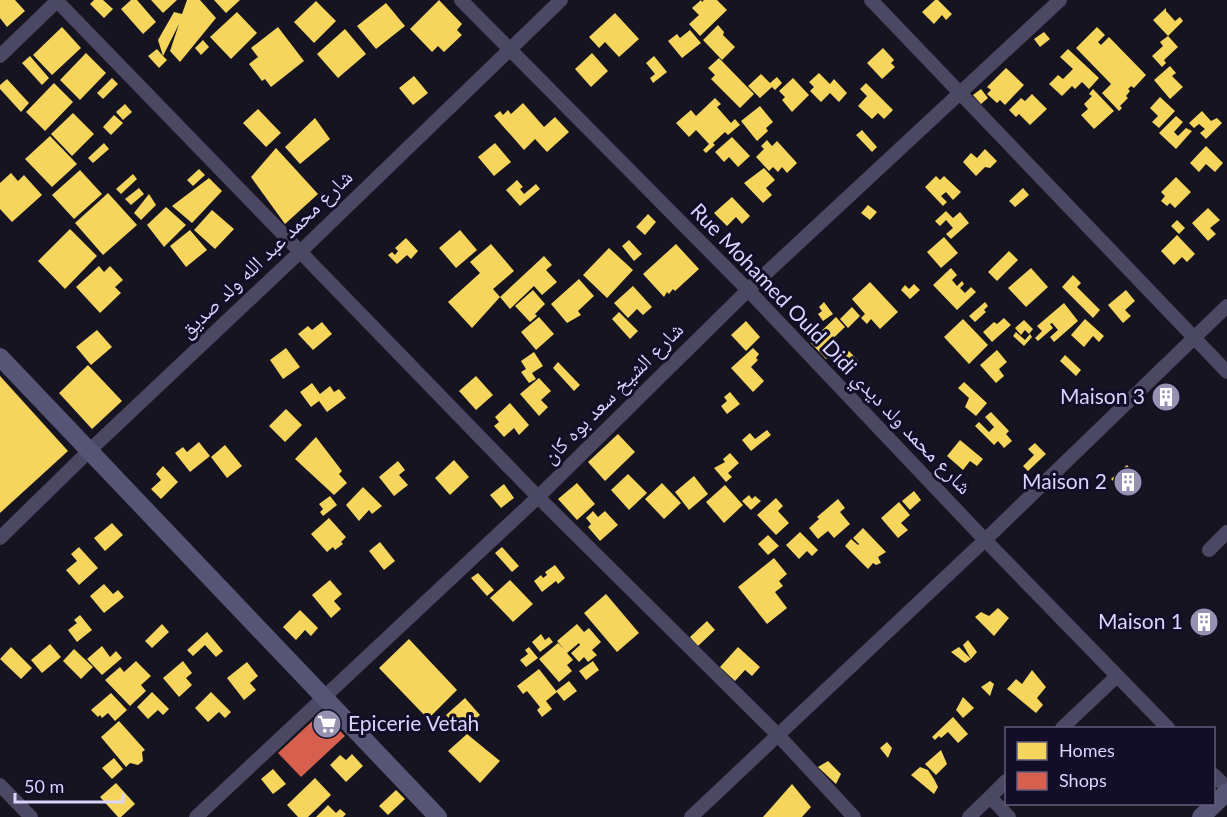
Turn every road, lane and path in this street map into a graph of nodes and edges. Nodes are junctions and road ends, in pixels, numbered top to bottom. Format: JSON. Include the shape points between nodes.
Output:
{"nodes":[{"id":1,"x":57,"y":0,"type":"edge"},
{"id":2,"x":461,"y":0,"type":"edge"},
{"id":3,"x":561,"y":0,"type":"edge"},
{"id":4,"x":871,"y":0,"type":"edge"},
{"id":5,"x":1060,"y":0,"type":"edge"},
{"id":6,"x":509,"y":50,"type":"junction"},
{"id":7,"x":0,"y":56,"type":"edge"},
{"id":8,"x":959,"y":93,"type":"junction"},
{"id":9,"x":300,"y":252,"type":"junction"},
{"id":10,"x":748,"y":290,"type":"junction"},
{"id":11,"x":1227,"y":306,"type":"edge"},
{"id":12,"x":1194,"y":339,"type":"junction"},
{"id":13,"x":0,"y":357,"type":"edge"},
{"id":14,"x":1227,"y":372,"type":"edge"},
{"id":15,"x":90,"y":450,"type":"junction"},
{"id":16,"x":538,"y":497,"type":"junction"},
{"id":17,"x":1227,"y":532,"type":"edge"},
{"id":18,"x":0,"y":538,"type":"edge"},
{"id":19,"x":985,"y":540,"type":"junction"},
{"id":20,"x":1209,"y":550,"type":"dead end"},
{"id":21,"x":1117,"y":676,"type":"junction"},
{"id":22,"x":324,"y":696,"type":"junction"},
{"id":23,"x":1064,"y":727,"type":"edge"},
{"id":24,"x":1166,"y":727,"type":"edge"},
{"id":25,"x":777,"y":734,"type":"junction"},
{"id":26,"x":1215,"y":776,"type":"edge"},
{"id":27,"x":1005,"y":782,"type":"edge"},
{"id":28,"x":0,"y":785,"type":"edge"},
{"id":29,"x":1227,"y":790,"type":"edge"},
{"id":30,"x":990,"y":797,"type":"junction"},
{"id":31,"x":1215,"y":804,"type":"edge"},
{"id":32,"x":31,"y":817,"type":"edge"},
{"id":33,"x":196,"y":817,"type":"edge"},
{"id":34,"x":438,"y":817,"type":"edge"},
{"id":35,"x":691,"y":817,"type":"edge"},
{"id":36,"x":854,"y":817,"type":"edge"},
{"id":37,"x":969,"y":817,"type":"edge"},
{"id":38,"x":1009,"y":817,"type":"edge"}],
"edges":[{"from":1,"to":7,"type":"street"},
{"from":1,"to":9,"type":"street"},
{"from":2,"to":6,"type":"street","name":"Rue Mohamed Ould Didi شارع محمد ولد ديدي"},
{"from":3,"to":6,"type":"street","name":"شارع محمد عبد الله ولد صديق"},
{"from":4,"to":8,"type":"street"},
{"from":5,"to":8,"type":"street","name":"شارع الشيخ سعد بوه كان"},
{"from":6,"to":9,"type":"street","name":"شارع محمد عبد الله ولد صديق"},
{"from":6,"to":10,"type":"street","name":"Rue Mohamed Ould Didi شارع محمد ولد ديدي"},
{"from":8,"to":10,"type":"street","name":"شارع الشيخ سعد بوه كان"},
{"from":8,"to":12,"type":"street"},
{"from":9,"to":15,"type":"street","name":"شارع محمد عبد الله ولد صديق"},
{"from":9,"to":16,"type":"street"},
{"from":10,"to":16,"type":"street","name":"شارع الشيخ سعد بوه كان"},
{"from":10,"to":19,"type":"street","name":"Rue Mohamed Ould Didi شارع محمد ولد ديدي"},
{"from":11,"to":12,"type":"street"},
{"from":12,"to":14,"type":"street"},
{"from":12,"to":19,"type":"street"},
{"from":13,"to":15,"type":"street"},
{"from":15,"to":18,"type":"street","name":"شارع محمد عبد الله ولد صديق"},
{"from":15,"to":22,"type":"street"},
{"from":16,"to":22,"type":"street","name":"شارع الشيخ سعد بوه كان"},
{"from":16,"to":25,"type":"street"},
{"from":17,"to":20,"type":"street"},
{"from":19,"to":21,"type":"street","name":"Rue Mohamed Ould Didi شارع محمد ولد ديدي"},
{"from":19,"to":25,"type":"street"},
{"from":21,"to":23,"type":"street"},
{"from":21,"to":24,"type":"street","name":"Rue Mohamed Ould Didi شارع محمد ولد ديدي"},
{"from":22,"to":33,"type":"street","name":"شارع الشيخ سعد بوه كان"},
{"from":22,"to":34,"type":"street"},
{"from":25,"to":35,"type":"street"},
{"from":25,"to":36,"type":"street"},
{"from":26,"to":29,"type":"street"},
{"from":27,"to":30,"type":"street"},
{"from":28,"to":32,"type":"street"},
{"from":29,"to":31,"type":"street"},
{"from":30,"to":37,"type":"street"},
{"from":30,"to":38,"type":"street"}]}
